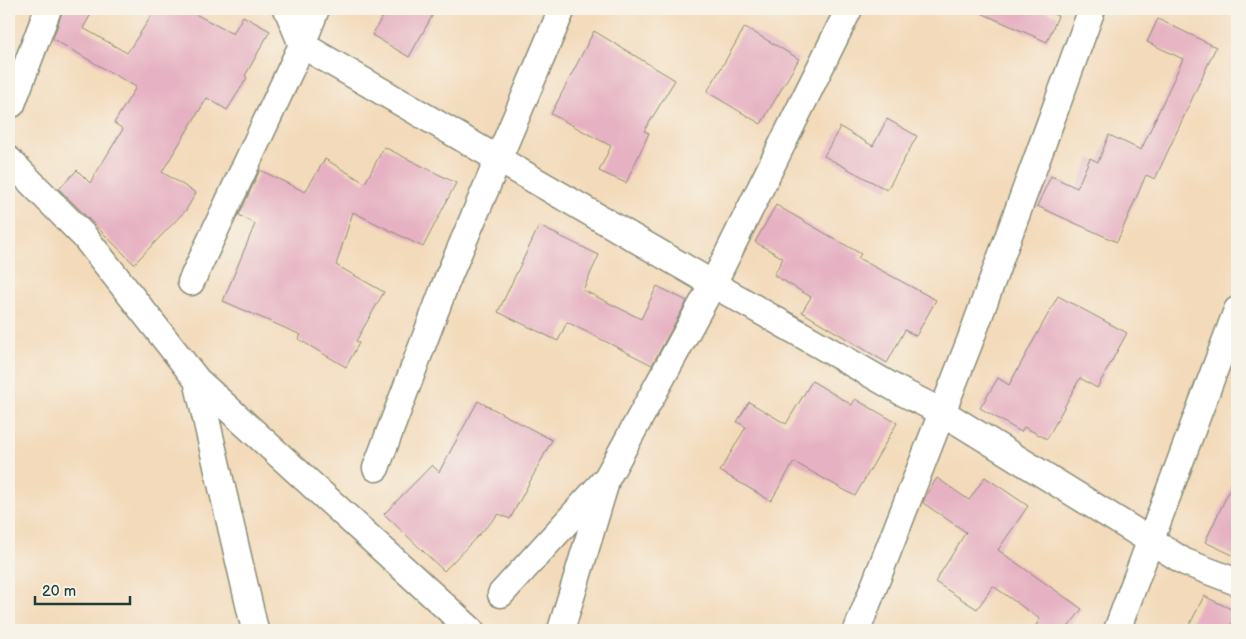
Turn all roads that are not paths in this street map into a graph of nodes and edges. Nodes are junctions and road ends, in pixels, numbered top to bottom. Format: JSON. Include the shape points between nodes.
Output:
{"nodes":[{"id":1,"x":48,"y":9,"type":"edge"},
{"id":2,"x":286,"y":9,"type":"edge"},
{"id":3,"x":316,"y":9,"type":"edge"},
{"id":4,"x":562,"y":9,"type":"edge"},
{"id":5,"x":849,"y":9,"type":"edge"},
{"id":6,"x":1092,"y":9,"type":"edge"},
{"id":7,"x":302,"y":45,"type":"junction"},
{"id":8,"x":12,"y":104,"type":"dead end"},
{"id":9,"x":499,"y":159,"type":"junction"},
{"id":10,"x":9,"y":160,"type":"edge"},
{"id":11,"x":191,"y":282,"type":"dead end"},
{"id":12,"x":713,"y":284,"type":"junction"},
{"id":13,"x":1237,"y":310,"type":"edge"},
{"id":14,"x":197,"y":380,"type":"junction"},
{"id":15,"x":942,"y":412,"type":"junction"},
{"id":16,"x":376,"y":468,"type":"dead end"},
{"id":17,"x":607,"y":478,"type":"junction"},
{"id":18,"x":1151,"y":541,"type":"junction"},
{"id":19,"x":1237,"y":582,"type":"edge"},
{"id":20,"x":500,"y":594,"type":"dead end"},
{"id":21,"x":255,"y":630,"type":"edge"},
{"id":22,"x":471,"y":630,"type":"edge"},
{"id":23,"x":561,"y":630,"type":"edge"},
{"id":24,"x":857,"y":630,"type":"edge"},
{"id":25,"x":1118,"y":630,"type":"edge"}],
"edges":[{"from":1,"to":8,"type":"street"},
{"from":2,"to":7,"type":"street"},
{"from":3,"to":7,"type":"street"},
{"from":4,"to":9,"type":"street"},
{"from":5,"to":12,"type":"street"},
{"from":6,"to":15,"type":"street"},
{"from":7,"to":9,"type":"street"},
{"from":7,"to":11,"type":"street"},
{"from":9,"to":12,"type":"street"},
{"from":9,"to":16,"type":"street","via":[[447,280]]},
{"from":10,"to":14,"type":"street","via":[[84,236]]},
{"from":12,"to":15,"type":"street"},
{"from":12,"to":17,"type":"street"},
{"from":13,"to":18,"type":"street"},
{"from":14,"to":21,"type":"street"},
{"from":14,"to":22,"type":"street"},
{"from":15,"to":18,"type":"street"},
{"from":15,"to":24,"type":"street"},
{"from":17,"to":20,"type":"street"},
{"from":17,"to":23,"type":"street"},
{"from":18,"to":19,"type":"street","via":[[1185,562]]},
{"from":18,"to":25,"type":"street"}]}
